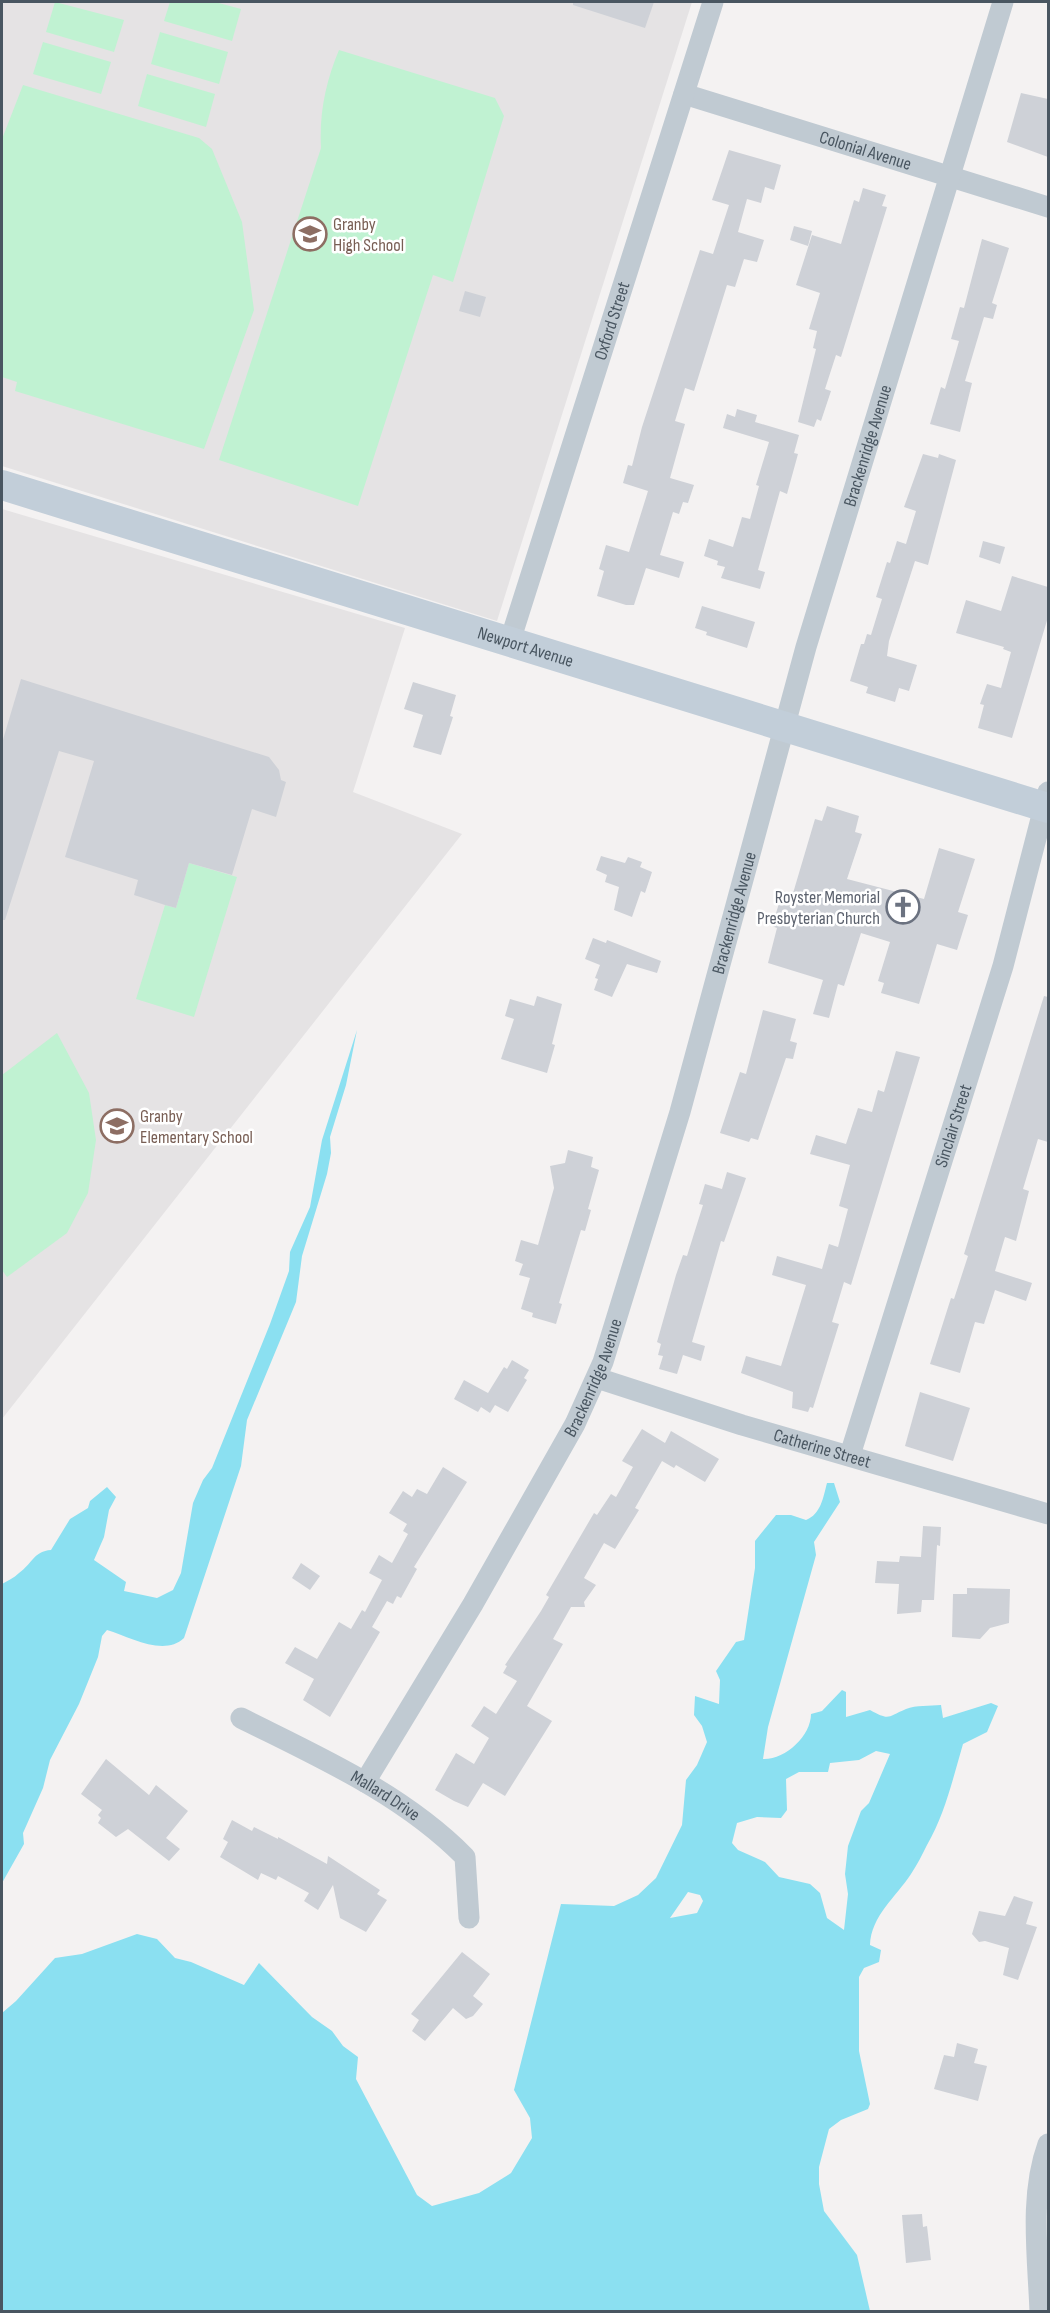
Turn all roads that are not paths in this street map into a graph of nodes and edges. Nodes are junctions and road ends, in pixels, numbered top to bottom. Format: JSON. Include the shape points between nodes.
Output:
{"nodes":[{"id":1,"x":714,"y":2,"type":"edge"},
{"id":2,"x":1003,"y":2,"type":"edge"},
{"id":3,"x":684,"y":94,"type":"junction"},
{"id":4,"x":951,"y":175,"type":"junction"},
{"id":5,"x":1048,"y":207,"type":"edge"},
{"id":6,"x":2,"y":485,"type":"edge"},
{"id":7,"x":510,"y":641,"type":"junction"},
{"id":8,"x":784,"y":726,"type":"junction"},
{"id":9,"x":1047,"y":802,"type":"edge"},
{"id":10,"x":597,"y":1378,"type":"junction"},
{"id":11,"x":850,"y":1455,"type":"junction"},
{"id":12,"x":1048,"y":1514,"type":"edge"},
{"id":13,"x":241,"y":1718,"type":"dead end"},
{"id":14,"x":365,"y":1782,"type":"junction"},
{"id":15,"x":469,"y":1918,"type":"dead end"},
{"id":16,"x":1048,"y":2144,"type":"edge"},
{"id":17,"x":1040,"y":2312,"type":"edge"}],
"edges":[{"from":1,"to":3,"type":"street","name":"Oxford Street"},
{"from":2,"to":4,"type":"street","name":"Brackenridge Avenue"},
{"from":3,"to":4,"type":"street","name":"Colonial Avenue"},
{"from":3,"to":7,"type":"street","name":"Oxford Street"},
{"from":4,"to":5,"type":"street","name":"Colonial Avenue"},
{"from":4,"to":8,"type":"street","name":"Brackenridge Avenue"},
{"from":6,"to":7,"type":"street","name":"Newport Avenue"},
{"from":7,"to":8,"type":"street","name":"Newport Avenue"},
{"from":8,"to":9,"type":"street","name":"Newport Avenue"},
{"from":8,"to":10,"type":"street","name":"Brackenridge Avenue","via":[[683,1102]]},
{"from":9,"to":11,"type":"street","name":"Sinclair Street","via":[[1003,966]]},
{"from":10,"to":11,"type":"street","name":"Catherine Street"},
{"from":10,"to":14,"type":"street","name":"Brackenridge Avenue","via":[[473,1604]]},
{"from":11,"to":12,"type":"street","name":"Catherine Street"},
{"from":13,"to":14,"type":"street","name":"Mallard Drive"},
{"from":14,"to":15,"type":"street","name":"Mallard Drive","via":[[439,1830],[465,1857]]},
{"from":16,"to":17,"type":"street","via":[[1042,2162],[1038,2210]]}]}
